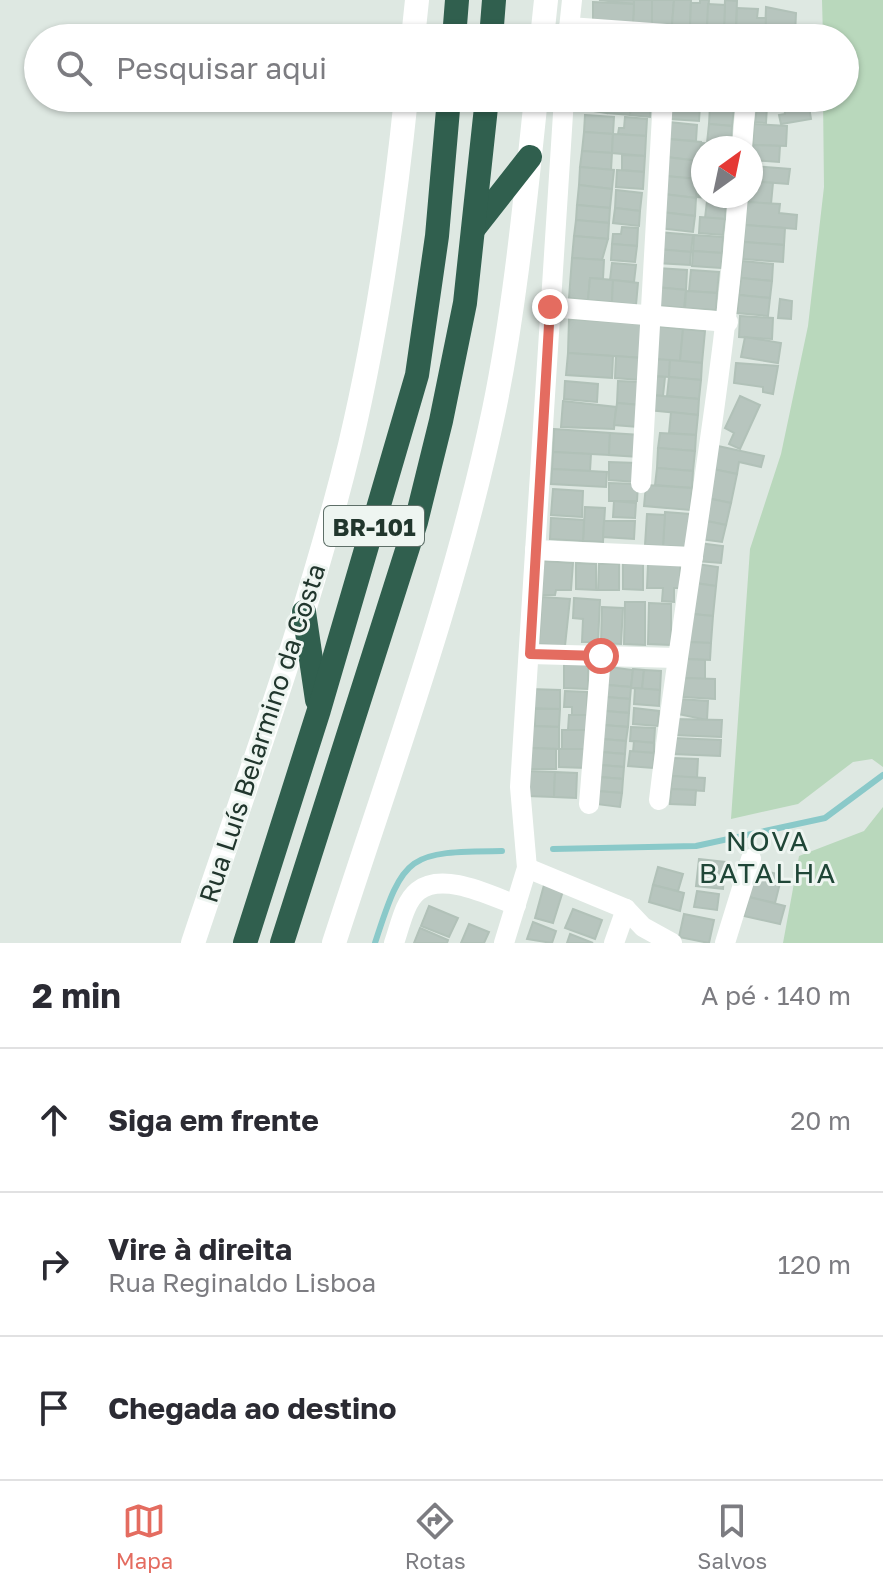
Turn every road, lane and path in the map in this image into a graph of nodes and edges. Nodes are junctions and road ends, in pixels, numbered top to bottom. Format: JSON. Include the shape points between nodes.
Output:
{"nodes":[{"id":1,"x":417,"y":0,"type":"edge"},
{"id":2,"x":457,"y":0,"type":"edge"},
{"id":3,"x":494,"y":0,"type":"edge"},
{"id":4,"x":546,"y":0,"type":"edge"},
{"id":5,"x":572,"y":0,"type":"edge"},
{"id":6,"x":414,"y":24,"type":"edge"},
{"id":7,"x":455,"y":24,"type":"edge"},
{"id":8,"x":492,"y":24,"type":"edge"},
{"id":9,"x":543,"y":24,"type":"edge"},
{"id":10,"x":569,"y":24,"type":"edge"},
{"id":11,"x":405,"y":112,"type":"edge"},
{"id":12,"x":448,"y":112,"type":"edge"},
{"id":13,"x":486,"y":112,"type":"edge"},
{"id":14,"x":535,"y":112,"type":"edge"},
{"id":15,"x":563,"y":112,"type":"edge"},
{"id":16,"x":662,"y":112,"type":"edge"},
{"id":17,"x":745,"y":112,"type":"edge"},
{"id":18,"x":743,"y":136,"type":"edge"},
{"id":19,"x":530,"y":157,"type":"junction"},
{"id":20,"x":737,"y":208,"type":"edge"},
{"id":21,"x":475,"y":227,"type":"junction"},
{"id":22,"x":550,"y":307,"type":"junction"},
{"id":23,"x":648,"y":316,"type":"junction"},
{"id":24,"x":728,"y":322,"type":"junction"},
{"id":25,"x":641,"y":483,"type":"dead end"},
{"id":26,"x":535,"y":550,"type":"junction"},
{"id":27,"x":693,"y":557,"type":"junction"},
{"id":28,"x":304,"y":612,"type":"junction"},
{"id":29,"x":530,"y":654,"type":"junction"},
{"id":30,"x":601,"y":656,"type":"junction"},
{"id":31,"x":676,"y":658,"type":"junction"},
{"id":32,"x":319,"y":710,"type":"junction"},
{"id":33,"x":659,"y":800,"type":"dead end"},
{"id":34,"x":589,"y":804,"type":"dead end"},
{"id":35,"x":751,"y":859,"type":"dead end"},
{"id":36,"x":527,"y":868,"type":"junction"},
{"id":37,"x":516,"y":905,"type":"junction"},
{"id":38,"x":626,"y":909,"type":"junction"},
{"id":39,"x":193,"y":943,"type":"edge"},
{"id":40,"x":245,"y":943,"type":"edge"},
{"id":41,"x":282,"y":943,"type":"edge"},
{"id":42,"x":334,"y":943,"type":"edge"},
{"id":43,"x":394,"y":943,"type":"edge"},
{"id":44,"x":504,"y":943,"type":"edge"},
{"id":45,"x":614,"y":943,"type":"edge"},
{"id":46,"x":672,"y":943,"type":"edge"},
{"id":47,"x":725,"y":943,"type":"edge"}],
"edges":[{"from":1,"to":6,"type":"main road"},
{"from":2,"to":7,"type":"highway"},
{"from":3,"to":8,"type":"highway"},
{"from":4,"to":9,"type":"main road"},
{"from":5,"to":10,"type":"street"},
{"from":11,"to":28,"type":"main road","name":"Rua Luís Belarmino da Costa","via":[[374,334],[350,446]]},
{"from":12,"to":32,"type":"highway","number":"BR-101","via":[[417,375]]},
{"from":13,"to":21,"type":"highway","number":"BR-101"},
{"from":14,"to":19,"type":"main road"},
{"from":15,"to":22,"type":"street"},
{"from":16,"to":23,"type":"street"},
{"from":17,"to":18,"type":"street"},
{"from":19,"to":21,"type":"highway"},
{"from":19,"to":42,"type":"main road","via":[[506,348],[484,453],[456,563]]},
{"from":20,"to":24,"type":"street"},
{"from":21,"to":41,"type":"highway","number":"BR-101","via":[[453,368],[416,522]]},
{"from":22,"to":23,"type":"street"},
{"from":22,"to":26,"type":"street"},
{"from":23,"to":24,"type":"street"},
{"from":23,"to":25,"type":"street"},
{"from":24,"to":27,"type":"street"},
{"from":26,"to":27,"type":"street"},
{"from":26,"to":29,"type":"street"},
{"from":27,"to":31,"type":"street"},
{"from":28,"to":32,"type":"highway"},
{"from":28,"to":39,"type":"main road","name":"Rua Luís Belarmino da Costa"},
{"from":29,"to":30,"type":"street"},
{"from":29,"to":36,"type":"street","via":[[520,787]]},
{"from":30,"to":31,"type":"street"},
{"from":30,"to":34,"type":"street"},
{"from":31,"to":33,"type":"street"},
{"from":32,"to":40,"type":"highway","number":"BR-101"},
{"from":35,"to":47,"type":"street"},
{"from":36,"to":37,"type":"street"},
{"from":36,"to":38,"type":"street"},
{"from":37,"to":43,"type":"street","via":[[442,883],[419,891]]},
{"from":37,"to":44,"type":"street"},
{"from":38,"to":45,"type":"street"},
{"from":38,"to":46,"type":"street","via":[[643,927]]}]}
